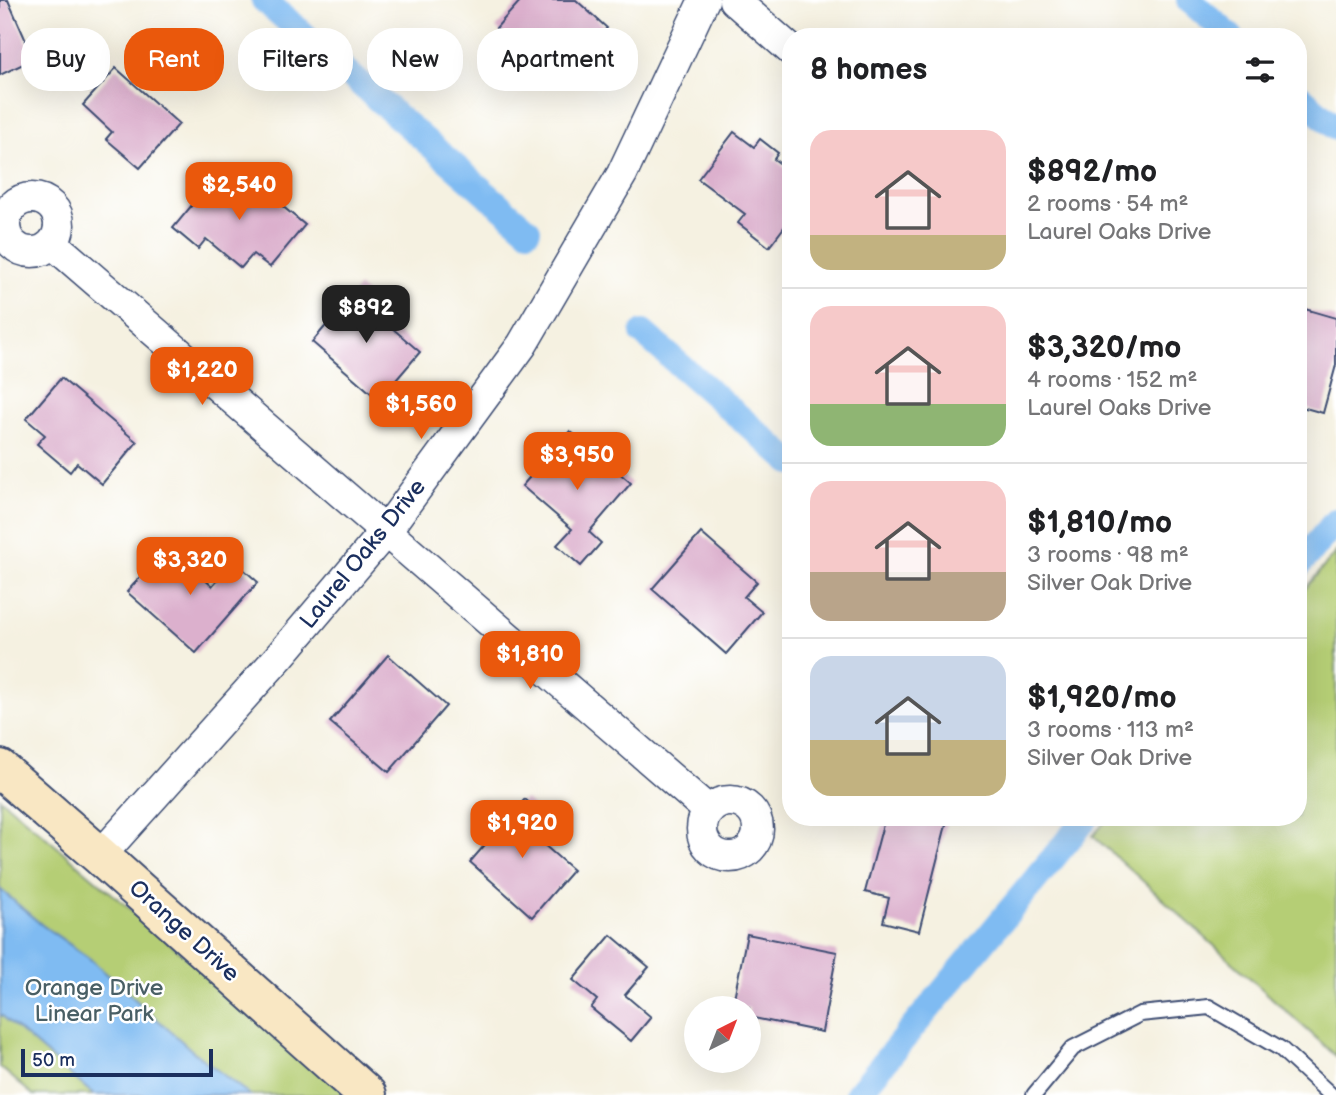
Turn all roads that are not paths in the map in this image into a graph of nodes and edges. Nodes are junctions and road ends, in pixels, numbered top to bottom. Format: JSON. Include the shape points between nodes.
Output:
{"nodes":[{"id":1,"x":704,"y":0,"type":"edge"},
{"id":2,"x":734,"y":0,"type":"edge"},
{"id":3,"x":782,"y":42,"type":"edge"},
{"id":4,"x":52,"y":243,"type":"dead end"},
{"id":5,"x":385,"y":533,"type":"junction"},
{"id":6,"x":0,"y":769,"type":"edge"},
{"id":7,"x":709,"y":811,"type":"dead end"},
{"id":8,"x":100,"y":856,"type":"junction"},
{"id":9,"x":366,"y":1095,"type":"edge"},
{"id":10,"x":1034,"y":1095,"type":"edge"},
{"id":11,"x":1331,"y":1095,"type":"edge"}],
"edges":[{"from":1,"to":5,"type":"street","name":"Laurel Oaks Drive","via":[[622,174],[522,345]]},
{"from":2,"to":3,"type":"street"},
{"from":4,"to":5,"type":"street"},
{"from":5,"to":7,"type":"street"},
{"from":5,"to":8,"type":"street","name":"Laurel Oaks Drive"},
{"from":6,"to":8,"type":"street","name":"Orange Drive"},
{"from":8,"to":9,"type":"street","name":"Orange Drive"},
{"from":10,"to":11,"type":"lane","via":[[1073,1048],[1140,1014],[1209,1007],[1281,1049]]}]}
